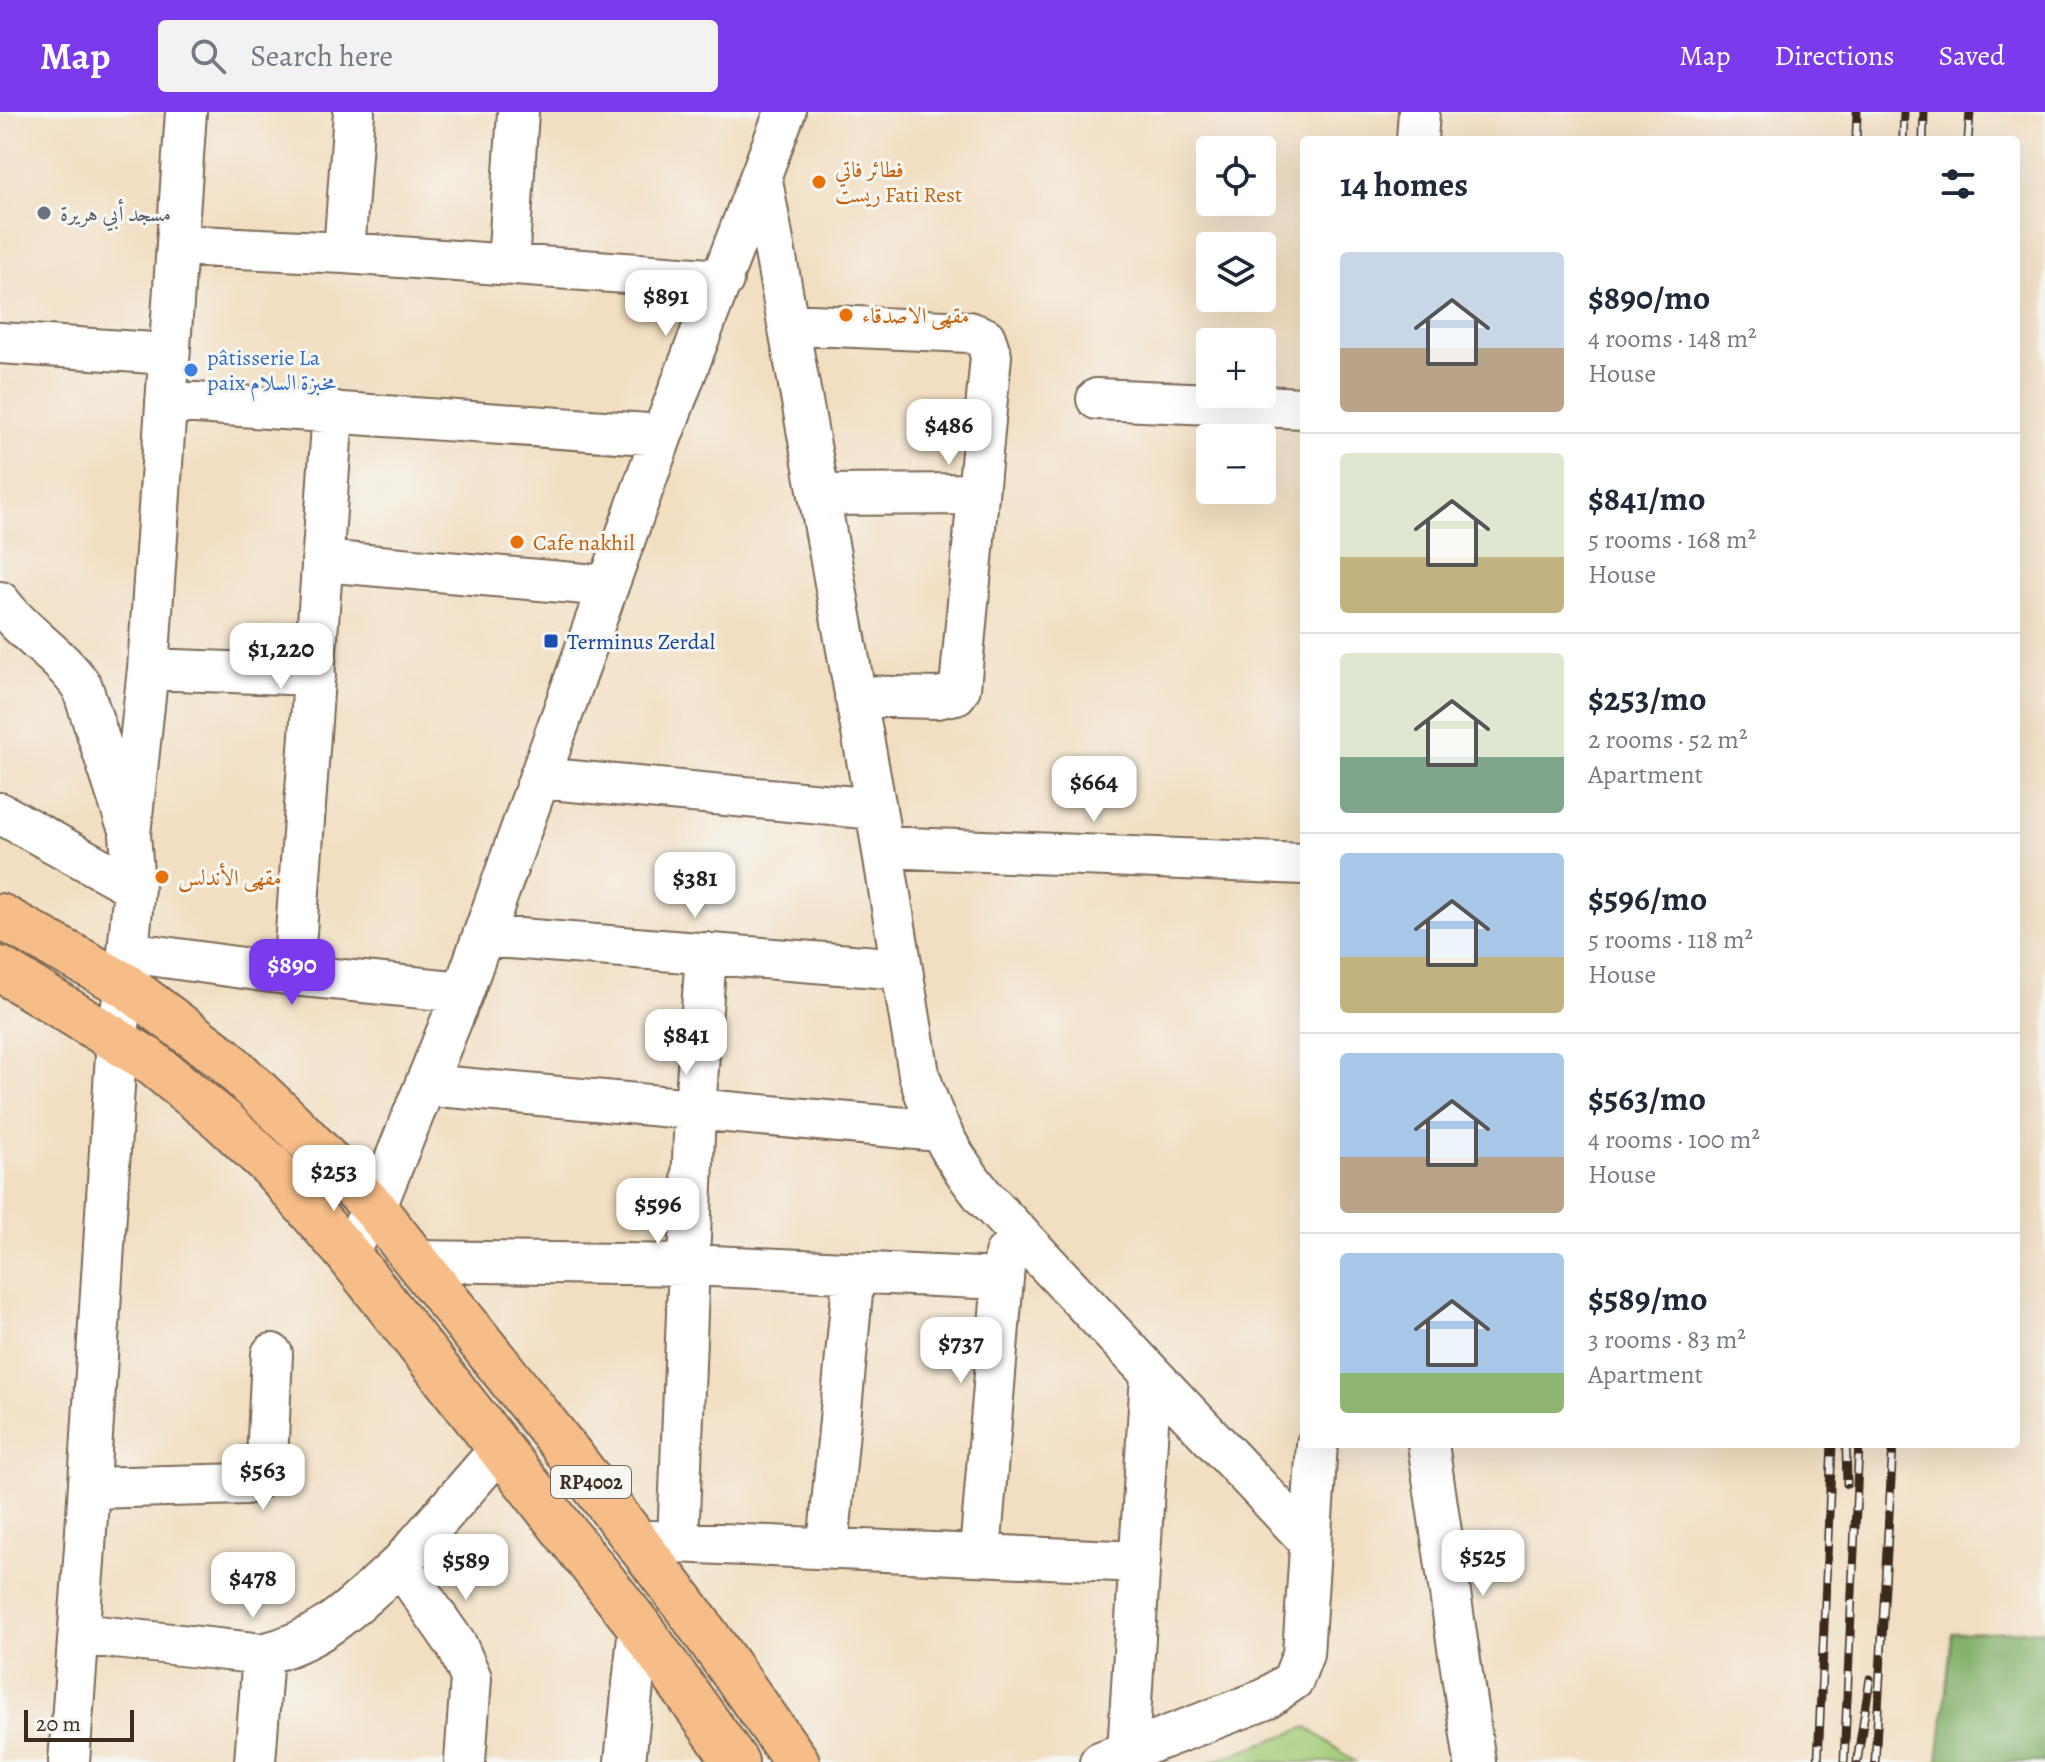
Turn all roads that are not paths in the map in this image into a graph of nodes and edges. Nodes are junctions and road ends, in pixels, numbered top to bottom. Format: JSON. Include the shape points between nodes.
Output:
{"nodes":[{"id":1,"x":186,"y":112,"type":"edge"},
{"id":2,"x":354,"y":112,"type":"edge"},
{"id":3,"x":518,"y":112,"type":"edge"},
{"id":4,"x":785,"y":112,"type":"edge"},
{"id":5,"x":1419,"y":112,"type":"edge"},
{"id":6,"x":1417,"y":136,"type":"edge"},
{"id":7,"x":761,"y":175,"type":"junction"},
{"id":8,"x":177,"y":245,"type":"junction"},
{"id":9,"x":344,"y":253,"type":"junction"},
{"id":10,"x":508,"y":264,"type":"junction"},
{"id":11,"x":723,"y":280,"type":"junction"},
{"id":12,"x":788,"y":324,"type":"junction"},
{"id":13,"x":0,"y":343,"type":"edge"},
{"id":14,"x":169,"y":354,"type":"junction"},
{"id":15,"x":1097,"y":399,"type":"dead end"},
{"id":16,"x":166,"y":401,"type":"junction"},
{"id":17,"x":1300,"y":408,"type":"edge"},
{"id":18,"x":333,"y":411,"type":"junction"},
{"id":19,"x":662,"y":435,"type":"junction"},
{"id":20,"x":978,"y":494,"type":"junction"},
{"id":21,"x":819,"y":495,"type":"junction"},
{"id":22,"x":322,"y":561,"type":"junction"},
{"id":23,"x":608,"y":586,"type":"junction"},
{"id":24,"x":0,"y":602,"type":"edge"},
{"id":25,"x":148,"y":669,"type":"junction"},
{"id":26,"x":315,"y":675,"type":"junction"},
{"id":27,"x":855,"y":696,"type":"junction"},
{"id":28,"x":539,"y":778,"type":"junction"},
{"id":29,"x":0,"y":813,"type":"edge"},
{"id":30,"x":879,"y":828,"type":"junction"},
{"id":31,"x":130,"y":834,"type":"junction"},
{"id":32,"x":1300,"y":864,"type":"edge"},
{"id":33,"x":134,"y":887,"type":"junction"},
{"id":34,"x":0,"y":916,"type":"edge"},
{"id":35,"x":483,"y":936,"type":"junction"},
{"id":36,"x":706,"y":953,"type":"junction"},
{"id":37,"x":127,"y":968,"type":"junction"},
{"id":38,"x":0,"y":969,"type":"edge"},
{"id":39,"x":902,"y":969,"type":"junction"},
{"id":40,"x":293,"y":975,"type":"junction"},
{"id":41,"x":463,"y":992,"type":"junction"},
{"id":42,"x":117,"y":1039,"type":"junction"},
{"id":43,"x":427,"y":1085,"type":"junction"},
{"id":44,"x":695,"y":1110,"type":"junction"},
{"id":45,"x":939,"y":1131,"type":"junction"},
{"id":46,"x":375,"y":1209,"type":"junction"},
{"id":47,"x":1007,"y":1222,"type":"junction"},
{"id":48,"x":346,"y":1252,"type":"junction"},
{"id":49,"x":415,"y":1261,"type":"junction"},
{"id":50,"x":689,"y":1265,"type":"junction"},
{"id":51,"x":854,"y":1272,"type":"junction"},
{"id":52,"x":1002,"y":1279,"type":"junction"},
{"id":53,"x":272,"y":1354,"type":"dead end"},
{"id":54,"x":1151,"y":1374,"type":"junction"},
{"id":55,"x":1317,"y":1448,"type":"edge"},
{"id":56,"x":1429,"y":1448,"type":"edge"},
{"id":57,"x":500,"y":1449,"type":"junction"},
{"id":58,"x":89,"y":1488,"type":"junction"},
{"id":59,"x":635,"y":1540,"type":"junction"},
{"id":60,"x":1309,"y":1541,"type":"junction"},
{"id":61,"x":678,"y":1542,"type":"junction"},
{"id":62,"x":828,"y":1547,"type":"junction"},
{"id":63,"x":980,"y":1553,"type":"junction"},
{"id":64,"x":1140,"y":1562,"type":"junction"},
{"id":65,"x":400,"y":1564,"type":"junction"},
{"id":66,"x":639,"y":1626,"type":"junction"},
{"id":67,"x":79,"y":1634,"type":"junction"},
{"id":68,"x":263,"y":1654,"type":"junction"},
{"id":69,"x":1114,"y":1757,"type":"edge"},
{"id":70,"x":69,"y":1762,"type":"edge"},
{"id":71,"x":255,"y":1762,"type":"edge"},
{"id":72,"x":465,"y":1762,"type":"edge"},
{"id":73,"x":625,"y":1762,"type":"edge"},
{"id":74,"x":736,"y":1762,"type":"edge"},
{"id":75,"x":797,"y":1762,"type":"edge"},
{"id":76,"x":1475,"y":1762,"type":"edge"}],
"edges":[{"from":1,"to":8,"type":"street"},
{"from":2,"to":9,"type":"street"},
{"from":3,"to":10,"type":"street"},
{"from":4,"to":7,"type":"street"},
{"from":5,"to":6,"type":"street"},
{"from":7,"to":11,"type":"street"},
{"from":7,"to":12,"type":"street"},
{"from":8,"to":9,"type":"street"},
{"from":8,"to":14,"type":"street"},
{"from":9,"to":10,"type":"street"},
{"from":10,"to":11,"type":"street"},
{"from":11,"to":19,"type":"street"},
{"from":12,"to":20,"type":"street","via":[[969,332],[985,338],[991,356]]},
{"from":12,"to":21,"type":"street"},
{"from":13,"to":14,"type":"street"},
{"from":14,"to":16,"type":"street"},
{"from":15,"to":17,"type":"street"},
{"from":16,"to":18,"type":"street"},
{"from":16,"to":25,"type":"street"},
{"from":18,"to":19,"type":"street"},
{"from":18,"to":22,"type":"street"},
{"from":19,"to":23,"type":"street"},
{"from":20,"to":21,"type":"street"},
{"from":20,"to":27,"type":"street","via":[[960,688],[937,698]]},
{"from":21,"to":27,"type":"street"},
{"from":22,"to":23,"type":"street"},
{"from":22,"to":26,"type":"street"},
{"from":23,"to":28,"type":"street"},
{"from":24,"to":31,"type":"street","via":[[82,687]]},
{"from":25,"to":26,"type":"street"},
{"from":25,"to":31,"type":"street"},
{"from":26,"to":40,"type":"street"},
{"from":27,"to":30,"type":"street"},
{"from":28,"to":30,"type":"street"},
{"from":28,"to":35,"type":"street"},
{"from":29,"to":33,"type":"street"},
{"from":30,"to":32,"type":"street"},
{"from":30,"to":39,"type":"street"},
{"from":31,"to":33,"type":"street"},
{"from":33,"to":37,"type":"street"},
{"from":34,"to":37,"type":"highway","number":"RP4002"},
{"from":35,"to":36,"type":"street"},
{"from":35,"to":41,"type":"street"},
{"from":36,"to":39,"type":"street"},
{"from":36,"to":44,"type":"street"},
{"from":37,"to":40,"type":"street"},
{"from":37,"to":42,"type":"street"},
{"from":37,"to":46,"type":"highway","number":"RP4002"},
{"from":38,"to":42,"type":"highway","number":"RP4002"},
{"from":39,"to":45,"type":"street","via":[[919,1074]]},
{"from":40,"to":41,"type":"street"},
{"from":41,"to":43,"type":"street"},
{"from":42,"to":48,"type":"highway","number":"RP4002","via":[[262,1158]]},
{"from":42,"to":58,"type":"street"},
{"from":43,"to":44,"type":"street"},
{"from":43,"to":46,"type":"street"},
{"from":44,"to":45,"type":"street"},
{"from":44,"to":50,"type":"street"},
{"from":45,"to":47,"type":"street","via":[[957,1164]]},
{"from":46,"to":48,"type":"street"},
{"from":46,"to":49,"type":"highway","number":"RP4002"},
{"from":47,"to":52,"type":"street"},
{"from":47,"to":54,"type":"street"},
{"from":48,"to":57,"type":"highway","number":"RP4002"},
{"from":49,"to":50,"type":"street"},
{"from":49,"to":59,"type":"highway","number":"RP4002"},
{"from":50,"to":51,"type":"street"},
{"from":50,"to":61,"type":"street"},
{"from":51,"to":52,"type":"street"},
{"from":51,"to":62,"type":"street"},
{"from":52,"to":63,"type":"street"},
{"from":53,"to":58,"type":"street","via":[[267,1461],[260,1477],[246,1484]]},
{"from":54,"to":60,"type":"street"},
{"from":54,"to":64,"type":"street"},
{"from":55,"to":60,"type":"street"},
{"from":56,"to":76,"type":"street"},
{"from":57,"to":65,"type":"street"},
{"from":57,"to":66,"type":"highway","number":"RP4002"},
{"from":58,"to":67,"type":"street"},
{"from":59,"to":61,"type":"street"},
{"from":59,"to":75,"type":"highway","number":"RP4002"},
{"from":60,"to":69,"type":"street","via":[[1303,1654],[1293,1680],[1266,1699]]},
{"from":61,"to":62,"type":"street"},
{"from":62,"to":63,"type":"street"},
{"from":63,"to":64,"type":"street"},
{"from":64,"to":69,"type":"street"},
{"from":65,"to":68,"type":"street","via":[[320,1633]]},
{"from":65,"to":72,"type":"street","via":[[450,1634],[471,1678]]},
{"from":66,"to":73,"type":"street"},
{"from":66,"to":74,"type":"highway","number":"RP4002"},
{"from":67,"to":68,"type":"street"},
{"from":67,"to":70,"type":"street"},
{"from":68,"to":71,"type":"street"}]}
